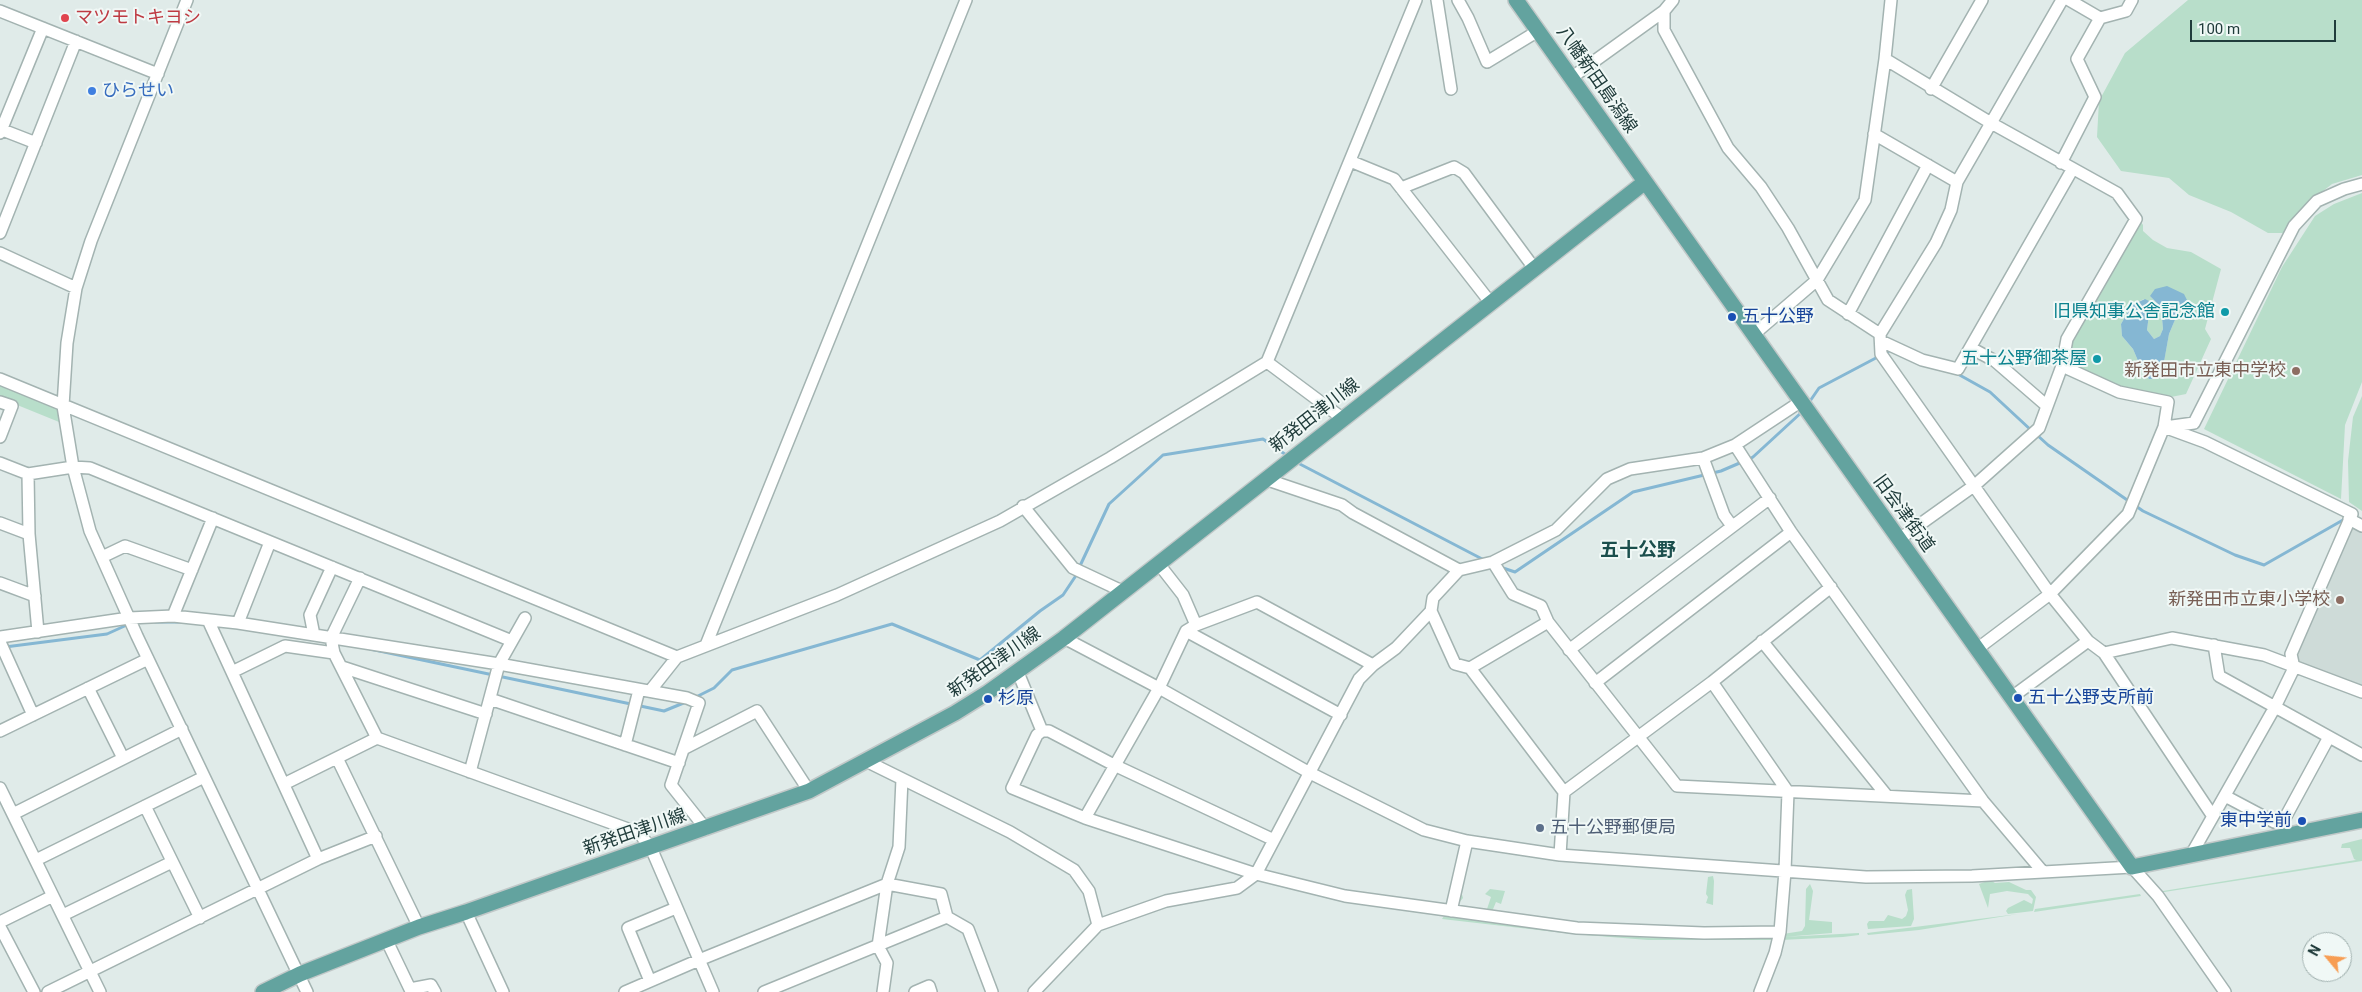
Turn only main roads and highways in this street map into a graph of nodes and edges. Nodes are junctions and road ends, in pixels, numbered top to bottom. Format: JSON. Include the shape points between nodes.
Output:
{"nodes":[{"id":1,"x":1516,"y":0,"type":"edge"},
{"id":2,"x":1645,"y":182,"type":"junction"},
{"id":3,"x":2362,"y":820,"type":"edge"},
{"id":4,"x":263,"y":992,"type":"edge"}],
"edges":[{"from":1,"to":2,"type":"main road","name":"八幡新田島潟線"},
{"from":2,"to":3,"type":"main road","name":"旧会津街道","via":[[2132,867]]},
{"from":2,"to":4,"type":"main road","name":"新発田津川線","via":[[1064,638],[955,713],[809,791],[386,939]]}]}
